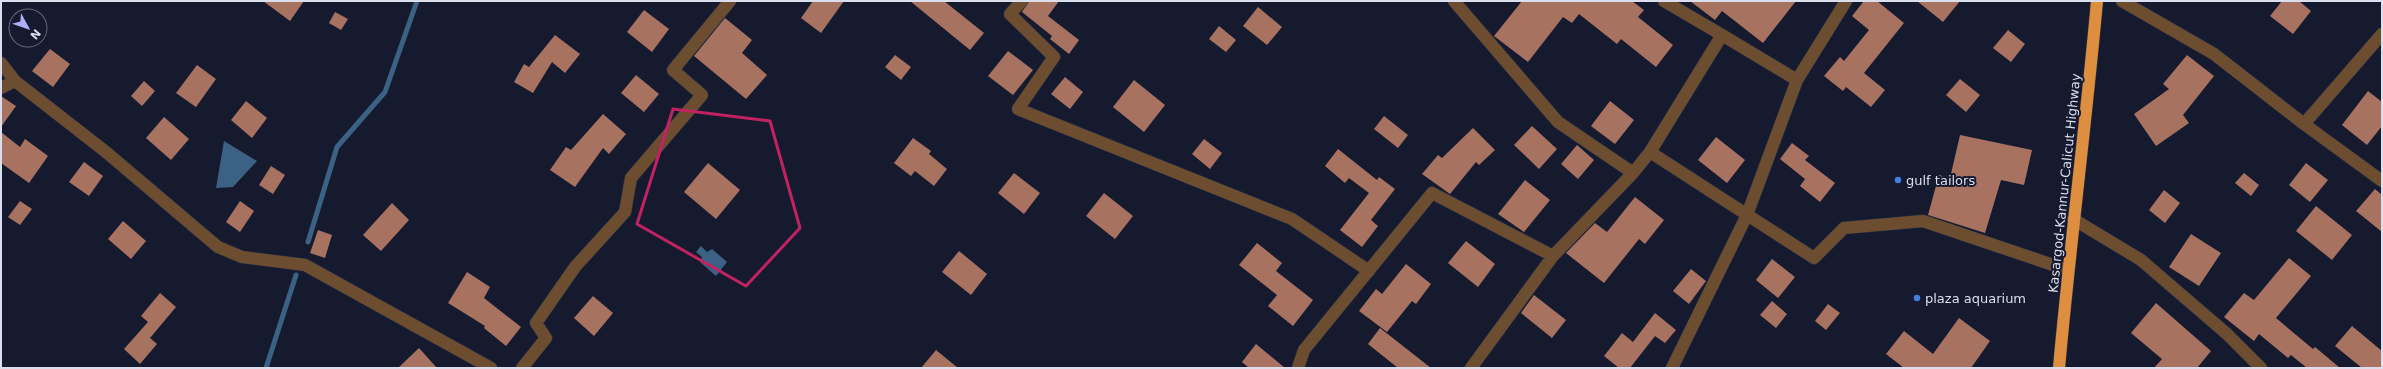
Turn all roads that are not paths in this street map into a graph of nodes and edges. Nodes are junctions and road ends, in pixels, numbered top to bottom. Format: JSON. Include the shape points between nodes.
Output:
{"nodes":[{"id":1,"x":730,"y":1,"type":"edge"},
{"id":2,"x":1022,"y":1,"type":"edge"},
{"id":3,"x":1454,"y":1,"type":"edge"},
{"id":4,"x":1664,"y":1,"type":"edge"},
{"id":5,"x":1846,"y":1,"type":"edge"},
{"id":6,"x":2097,"y":1,"type":"edge"},
{"id":7,"x":2122,"y":1,"type":"edge"},
{"id":8,"x":2382,"y":34,"type":"edge"},
{"id":9,"x":1722,"y":35,"type":"junction"},
{"id":10,"x":1,"y":63,"type":"edge"},
{"id":11,"x":1797,"y":80,"type":"junction"},
{"id":12,"x":15,"y":81,"type":"junction"},
{"id":13,"x":1,"y":88,"type":"edge"},
{"id":14,"x":2304,"y":124,"type":"junction"},
{"id":15,"x":1650,"y":152,"type":"junction"},
{"id":16,"x":1633,"y":173,"type":"junction"},
{"id":17,"x":2382,"y":181,"type":"edge"},
{"id":18,"x":1747,"y":215,"type":"junction"},
{"id":19,"x":2073,"y":219,"type":"junction"},
{"id":20,"x":1553,"y":256,"type":"junction"},
{"id":21,"x":2068,"y":270,"type":"junction"},
{"id":22,"x":1369,"y":271,"type":"junction"},
{"id":23,"x":491,"y":368,"type":"edge"},
{"id":24,"x":522,"y":368,"type":"edge"},
{"id":25,"x":1298,"y":368,"type":"edge"},
{"id":26,"x":1471,"y":368,"type":"edge"},
{"id":27,"x":1672,"y":368,"type":"edge"},
{"id":28,"x":2059,"y":368,"type":"edge"},
{"id":29,"x":2261,"y":368,"type":"edge"}],
"edges":[{"from":1,"to":24,"type":"street","via":[[673,70],[702,95],[631,178],[625,212],[575,267],[536,323],[546,338]]},
{"from":2,"to":22,"type":"street","via":[[1010,14],[1054,57],[1018,109],[1292,219]]},
{"from":3,"to":16,"type":"street","via":[[1558,122]]},
{"from":4,"to":9,"type":"street"},
{"from":5,"to":11,"type":"street"},
{"from":6,"to":19,"type":"highway","name":"Kasargod-Kannur-Calicut Highway","via":[[2088,112]]},
{"from":7,"to":14,"type":"street","via":[[2214,54]]},
{"from":8,"to":14,"type":"street"},
{"from":9,"to":11,"type":"street"},
{"from":9,"to":15,"type":"street"},
{"from":10,"to":12,"type":"street"},
{"from":11,"to":18,"type":"street"},
{"from":12,"to":13,"type":"street"},
{"from":12,"to":23,"type":"street","via":[[106,152],[218,247],[242,257],[305,265]]},
{"from":14,"to":17,"type":"street"},
{"from":15,"to":16,"type":"street"},
{"from":15,"to":18,"type":"street"},
{"from":16,"to":20,"type":"street"},
{"from":18,"to":21,"type":"street","via":[[1814,258],[1844,228],[1922,221]]},
{"from":18,"to":27,"type":"street"},
{"from":19,"to":21,"type":"highway","name":"Kasargod-Kannur-Calicut Highway"},
{"from":19,"to":29,"type":"street","via":[[2141,260],[2227,334]]},
{"from":20,"to":22,"type":"street","via":[[1432,193]]},
{"from":20,"to":26,"type":"street"},
{"from":21,"to":28,"type":"highway","name":"Kasargod-Kannur-Calicut Highway"},
{"from":22,"to":25,"type":"street","via":[[1304,350]]}]}
